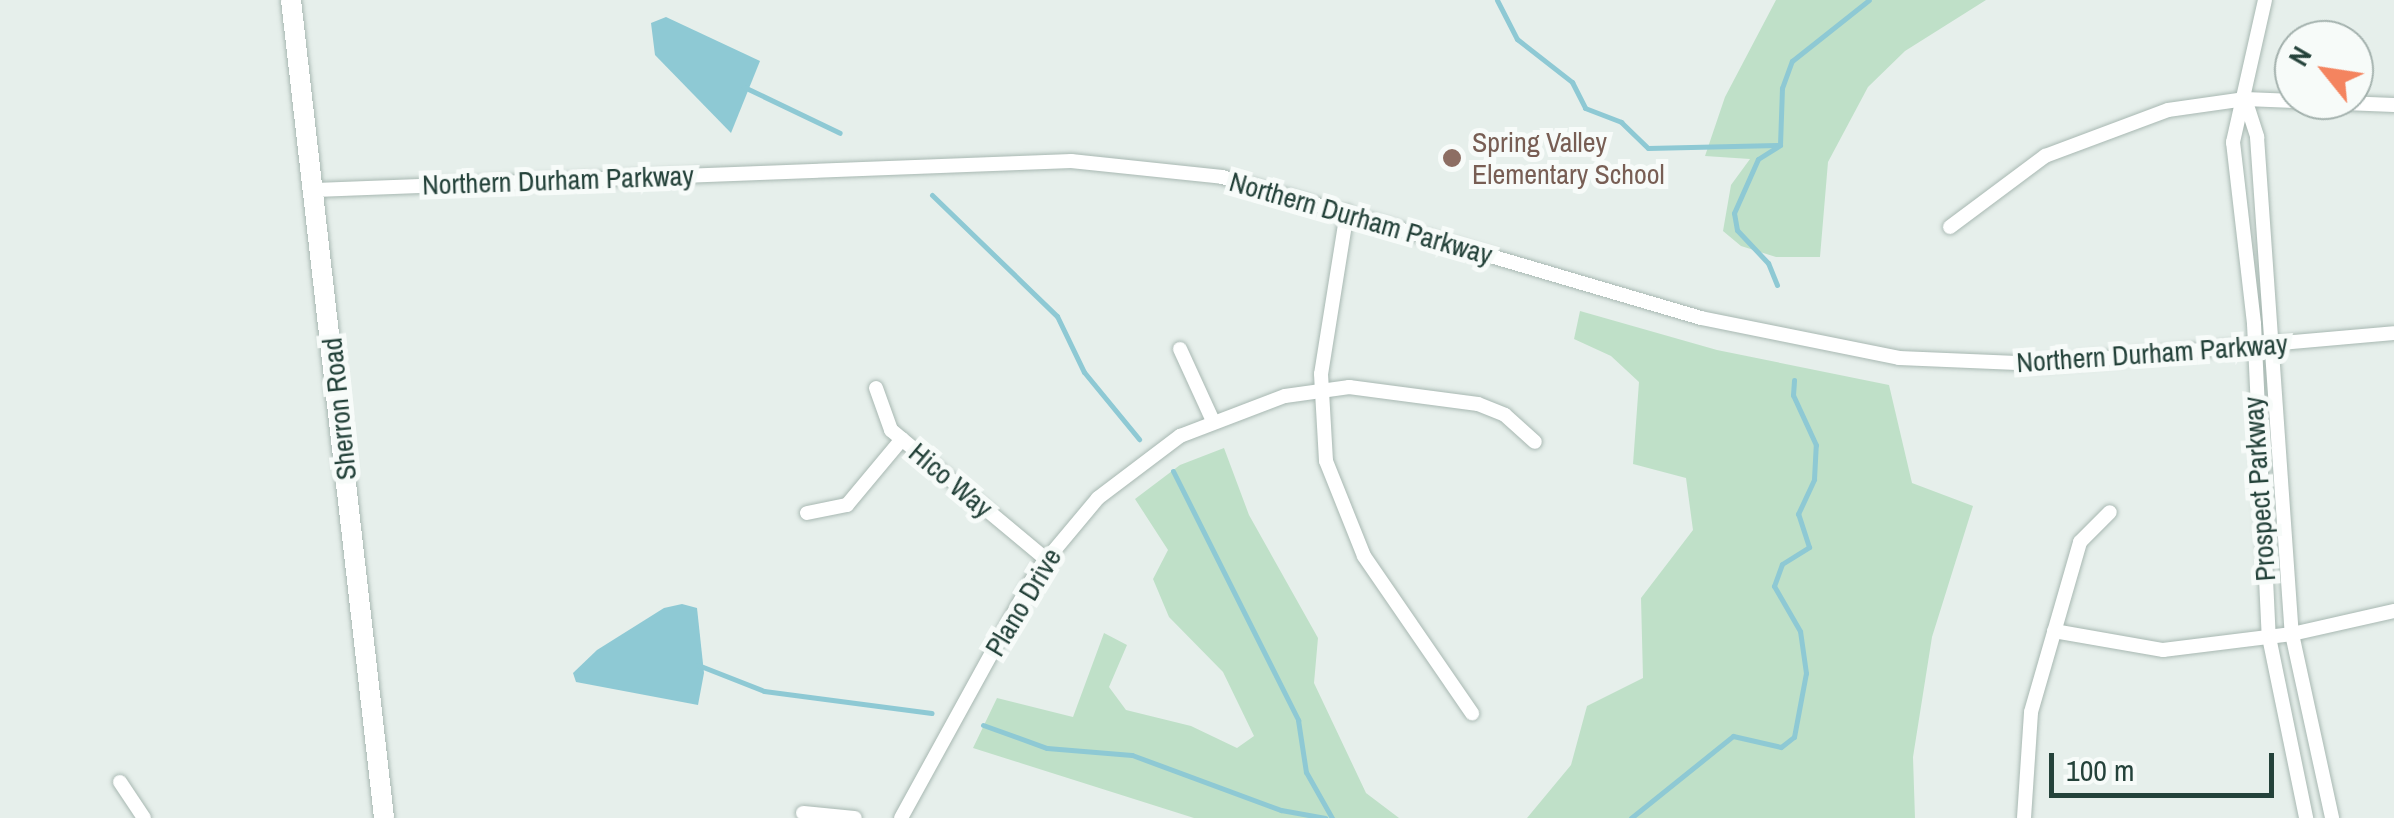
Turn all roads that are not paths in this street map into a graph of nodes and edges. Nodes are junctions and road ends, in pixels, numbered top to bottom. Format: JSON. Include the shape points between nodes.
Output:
{"nodes":[{"id":1,"x":291,"y":0,"type":"edge"},
{"id":2,"x":2265,"y":0,"type":"edge"},
{"id":3,"x":2244,"y":100,"type":"junction"},
{"id":4,"x":2394,"y":105,"type":"edge"},
{"id":5,"x":315,"y":190,"type":"junction"},
{"id":6,"x":1347,"y":212,"type":"junction"},
{"id":7,"x":1950,"y":228,"type":"dead end"},
{"id":8,"x":2394,"y":333,"type":"edge"},
{"id":9,"x":2273,"y":345,"type":"junction"},
{"id":10,"x":2255,"y":348,"type":"junction"},
{"id":11,"x":1180,"y":349,"type":"dead end"},
{"id":12,"x":876,"y":388,"type":"dead end"},
{"id":13,"x":1320,"y":388,"type":"junction"},
{"id":14,"x":1212,"y":419,"type":"junction"},
{"id":15,"x":902,"y":438,"type":"junction"},
{"id":16,"x":1535,"y":442,"type":"dead end"},
{"id":17,"x":2110,"y":512,"type":"dead end"},
{"id":18,"x":807,"y":513,"type":"dead end"},
{"id":19,"x":1046,"y":559,"type":"junction"},
{"id":20,"x":2394,"y":611,"type":"edge"},
{"id":21,"x":2054,"y":631,"type":"junction"},
{"id":22,"x":2292,"y":634,"type":"junction"},
{"id":23,"x":2269,"y":637,"type":"junction"},
{"id":24,"x":1472,"y":713,"type":"dead end"},
{"id":25,"x":120,"y":782,"type":"dead end"},
{"id":26,"x":803,"y":813,"type":"dead end"},
{"id":27,"x":144,"y":818,"type":"edge"},
{"id":28,"x":384,"y":818,"type":"edge"},
{"id":29,"x":855,"y":818,"type":"edge"},
{"id":30,"x":901,"y":818,"type":"edge"},
{"id":31,"x":2024,"y":818,"type":"edge"},
{"id":32,"x":2306,"y":818,"type":"edge"},
{"id":33,"x":2332,"y":818,"type":"edge"}],
"edges":[{"from":1,"to":5,"type":"main road","name":"Sherron Road"},
{"from":2,"to":3,"type":"street","name":"Prospect Parkway"},
{"from":3,"to":4,"type":"street"},
{"from":3,"to":7,"type":"street","via":[[2168,110],[2074,142],[2004,184]]},
{"from":3,"to":9,"type":"street","name":"Prospect Parkway","via":[[2257,137]]},
{"from":3,"to":10,"type":"street","name":"Prospect Parkway","via":[[2233,142]]},
{"from":5,"to":6,"type":"street","name":"Northern Durham Parkway","via":[[1071,161],[1222,178]]},
{"from":5,"to":28,"type":"main road","name":"Sherron Road"},
{"from":6,"to":10,"type":"street","name":"Northern Durham Parkway","via":[[1701,318],[1849,351],[2041,364]]},
{"from":6,"to":13,"type":"street"},
{"from":8,"to":9,"type":"street","name":"Northern Durham Parkway"},
{"from":9,"to":10,"type":"street","name":"Northern Durham Parkway"},
{"from":9,"to":22,"type":"street","name":"Prospect Parkway"},
{"from":10,"to":23,"type":"street","name":"Prospect Parkway"},
{"from":11,"to":14,"type":"street"},
{"from":12,"to":15,"type":"street","name":"Hico Way","via":[[891,430]]},
{"from":13,"to":14,"type":"street","name":"Plano Drive"},
{"from":13,"to":16,"type":"street","name":"Plano Drive","via":[[1402,389],[1478,404],[1505,415]]},
{"from":13,"to":24,"type":"street","via":[[1326,461],[1348,526]]},
{"from":14,"to":19,"type":"street","name":"Plano Drive","via":[[1128,471]]},
{"from":15,"to":18,"type":"street","via":[[846,504]]},
{"from":15,"to":19,"type":"street","name":"Hico Way"},
{"from":17,"to":21,"type":"street","via":[[2080,542]]},
{"from":19,"to":30,"type":"street","name":"Plano Drive"},
{"from":20,"to":22,"type":"street"},
{"from":21,"to":23,"type":"street","via":[[2163,650]]},
{"from":21,"to":31,"type":"street","via":[[2025,744]]},
{"from":22,"to":23,"type":"street"},
{"from":22,"to":33,"type":"street","name":"Prospect Parkway"},
{"from":23,"to":32,"type":"street","name":"Prospect Parkway"},
{"from":25,"to":27,"type":"street"},
{"from":26,"to":29,"type":"street"}]}
